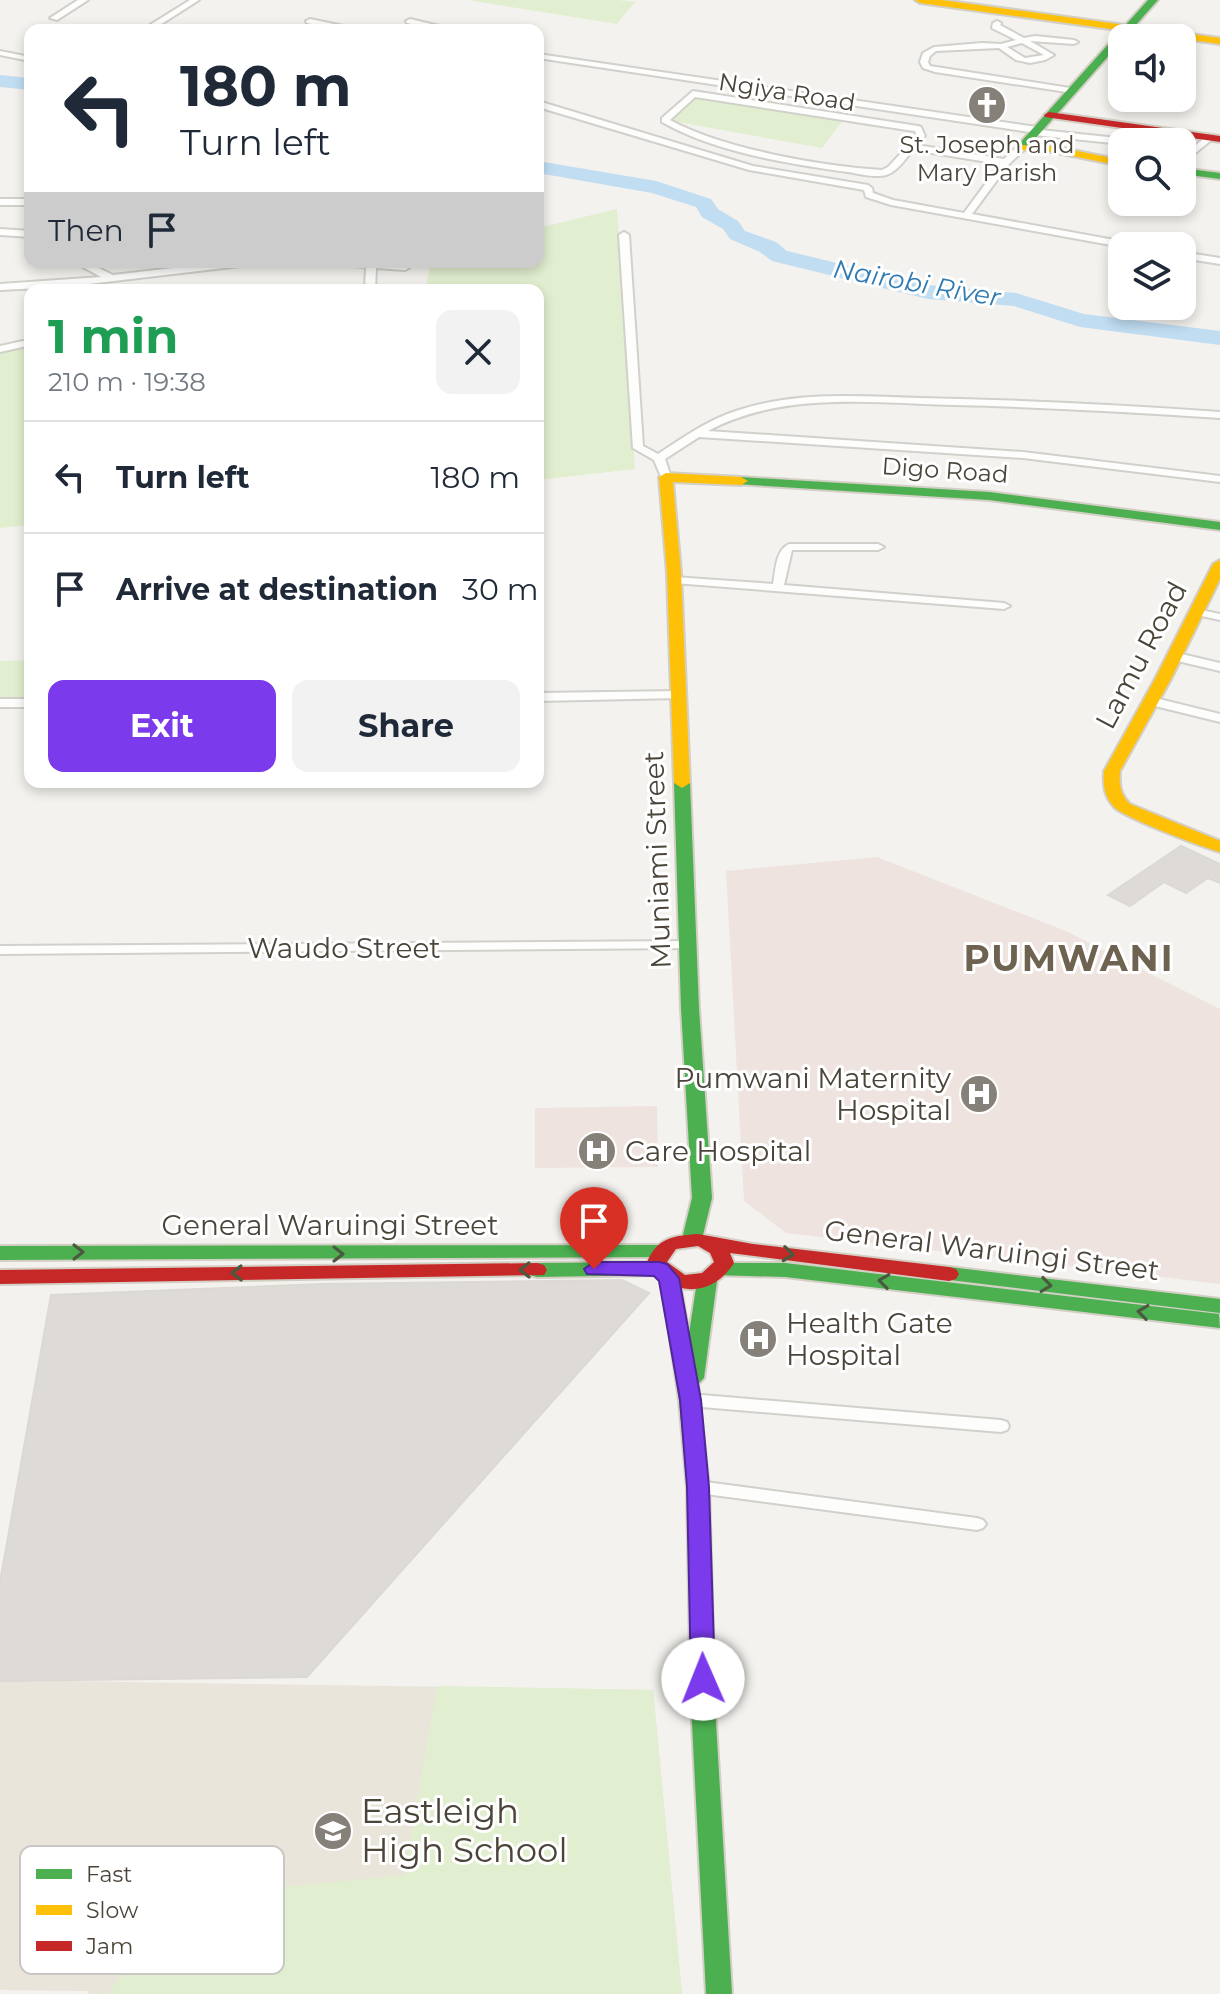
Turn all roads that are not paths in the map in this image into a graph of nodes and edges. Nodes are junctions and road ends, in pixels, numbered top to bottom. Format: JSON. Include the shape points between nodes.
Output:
{"nodes":[{"id":1,"x":84,"y":0,"type":"edge"},
{"id":2,"x":195,"y":0,"type":"edge"},
{"id":3,"x":920,"y":0,"type":"edge"},
{"id":4,"x":1153,"y":0,"type":"edge"},
{"id":5,"x":54,"y":18,"type":"dead end"},
{"id":6,"x":310,"y":21,"type":"dead end"},
{"id":7,"x":410,"y":21,"type":"dead end"},
{"id":8,"x":997,"y":23,"type":"dead end"},
{"id":9,"x":156,"y":24,"type":"edge"},
{"id":10,"x":321,"y":24,"type":"edge"},
{"id":11,"x":422,"y":24,"type":"edge"},
{"id":12,"x":1132,"y":24,"type":"edge"},
{"id":13,"x":1108,"y":25,"type":"edge"},
{"id":14,"x":1196,"y":38,"type":"edge"},
{"id":15,"x":1026,"y":40,"type":"junction"},
{"id":16,"x":1220,"y":41,"type":"edge"},
{"id":17,"x":1074,"y":42,"type":"dead end"},
{"id":18,"x":1001,"y":46,"type":"junction"},
{"id":19,"x":1108,"y":50,"type":"edge"},
{"id":20,"x":0,"y":53,"type":"edge"},
{"id":21,"x":544,"y":57,"type":"edge"},
{"id":22,"x":24,"y":58,"type":"edge"},
{"id":23,"x":708,"y":80,"type":"junction"},
{"id":24,"x":1070,"y":91,"type":"junction"},
{"id":25,"x":693,"y":94,"type":"junction"},
{"id":26,"x":544,"y":106,"type":"edge"},
{"id":27,"x":1049,"y":115,"type":"junction"},
{"id":28,"x":1031,"y":136,"type":"junction"},
{"id":29,"x":1215,"y":138,"type":"edge"},
{"id":30,"x":1108,"y":141,"type":"edge"},
{"id":31,"x":911,"y":147,"type":"junction"},
{"id":32,"x":1196,"y":151,"type":"edge"},
{"id":33,"x":1108,"y":160,"type":"edge"},
{"id":34,"x":1006,"y":162,"type":"junction"},
{"id":35,"x":1196,"y":164,"type":"edge"},
{"id":36,"x":1220,"y":176,"type":"edge"},
{"id":37,"x":0,"y":202,"type":"edge"},
{"id":38,"x":24,"y":202,"type":"edge"},
{"id":39,"x":966,"y":216,"type":"junction"},
{"id":40,"x":0,"y":232,"type":"edge"},
{"id":41,"x":24,"y":234,"type":"edge"},
{"id":42,"x":624,"y":235,"type":"dead end"},
{"id":43,"x":1108,"y":242,"type":"edge"},
{"id":44,"x":1196,"y":257,"type":"edge"},
{"id":45,"x":1220,"y":261,"type":"edge"},
{"id":46,"x":91,"y":268,"type":"edge"},
{"id":47,"x":164,"y":268,"type":"edge"},
{"id":48,"x":111,"y":278,"type":"junction"},
{"id":49,"x":37,"y":284,"type":"edge"},
{"id":50,"x":24,"y":285,"type":"edge"},
{"id":51,"x":0,"y":287,"type":"edge"},
{"id":52,"x":23,"y":344,"type":"dead end"},
{"id":53,"x":0,"y":349,"type":"edge"},
{"id":54,"x":1220,"y":415,"type":"edge"},
{"id":55,"x":698,"y":434,"type":"junction"},
{"id":56,"x":659,"y":458,"type":"junction"},
{"id":57,"x":666,"y":477,"type":"junction"},
{"id":58,"x":1220,"y":479,"type":"edge"},
{"id":59,"x":1220,"y":526,"type":"edge"},
{"id":60,"x":878,"y":547,"type":"dead end"},
{"id":61,"x":1220,"y":564,"type":"edge"},
{"id":62,"x":674,"y":580,"type":"junction"},
{"id":63,"x":778,"y":588,"type":"junction"},
{"id":64,"x":1004,"y":606,"type":"dead end"},
{"id":65,"x":1196,"y":612,"type":"junction"},
{"id":66,"x":1220,"y":617,"type":"edge"},
{"id":67,"x":1173,"y":656,"type":"junction"},
{"id":68,"x":1220,"y":667,"type":"edge"},
{"id":69,"x":677,"y":695,"type":"junction"},
{"id":70,"x":544,"y":697,"type":"edge"},
{"id":71,"x":1151,"y":701,"type":"junction"},
{"id":72,"x":0,"y":703,"type":"edge"},
{"id":73,"x":24,"y":703,"type":"edge"},
{"id":74,"x":1220,"y":718,"type":"edge"},
{"id":75,"x":1219,"y":845,"type":"edge"},
{"id":76,"x":688,"y":945,"type":"junction"},
{"id":77,"x":0,"y":950,"type":"edge"},
{"id":78,"x":701,"y":1241,"type":"junction"},
{"id":79,"x":33,"y":1252,"type":"junction"},
{"id":80,"x":0,"y":1253,"type":"edge"},
{"id":81,"x":663,"y":1267,"type":"junction"},
{"id":82,"x":714,"y":1276,"type":"junction"},
{"id":83,"x":0,"y":1277,"type":"edge"},
{"id":84,"x":29,"y":1277,"type":"junction"},
{"id":85,"x":1220,"y":1306,"type":"edge"},
{"id":86,"x":1220,"y":1321,"type":"edge"},
{"id":87,"x":690,"y":1400,"type":"junction"},
{"id":88,"x":1001,"y":1426,"type":"dead end"},
{"id":89,"x":698,"y":1487,"type":"junction"},
{"id":90,"x":977,"y":1524,"type":"dead end"},
{"id":91,"x":719,"y":1994,"type":"edge"}],
"edges":[{"from":1,"to":5,"type":"street"},
{"from":2,"to":9,"type":"street"},
{"from":3,"to":13,"type":"main road"},
{"from":4,"to":12,"type":"main road"},
{"from":6,"to":10,"type":"street"},
{"from":7,"to":11,"type":"street"},
{"from":8,"to":15,"type":"street"},
{"from":14,"to":16,"type":"main road"},
{"from":15,"to":17,"type":"street"},
{"from":15,"to":18,"type":"street"},
{"from":15,"to":18,"type":"street","via":[[1050,55],[1022,62]]},
{"from":18,"to":24,"type":"street","via":[[934,49],[924,62],[935,70]]},
{"from":19,"to":24,"type":"main road"},
{"from":20,"to":22,"type":"street"},
{"from":21,"to":23,"type":"street","name":"Ngiya Road"},
{"from":23,"to":25,"type":"street"},
{"from":23,"to":28,"type":"street","name":"Ngiya Road"},
{"from":24,"to":27,"type":"main road"},
{"from":25,"to":31,"type":"street","via":[[918,129],[921,136]]},
{"from":25,"to":31,"type":"street","via":[[665,120],[709,139],[761,152],[883,173]]},
{"from":26,"to":39,"type":"street","via":[[752,168],[868,188],[869,195],[891,202]]},
{"from":27,"to":28,"type":"main road"},
{"from":27,"to":29,"type":"main road"},
{"from":28,"to":30,"type":"street","name":"Ngiya Road"},
{"from":28,"to":33,"type":"main road","via":[[1052,149]]},
{"from":28,"to":34,"type":"street"},
{"from":29,"to":32,"type":"street"},
{"from":31,"to":34,"type":"street"},
{"from":34,"to":39,"type":"street"},
{"from":35,"to":36,"type":"main road"},
{"from":37,"to":38,"type":"street"},
{"from":39,"to":43,"type":"street"},
{"from":40,"to":41,"type":"street"},
{"from":42,"to":56,"type":"street","via":[[638,448]]},
{"from":44,"to":45,"type":"street"},
{"from":46,"to":48,"type":"street"},
{"from":47,"to":48,"type":"street"},
{"from":48,"to":49,"type":"street"},
{"from":50,"to":51,"type":"street"},
{"from":52,"to":53,"type":"street"},
{"from":54,"to":55,"type":"street","via":[[833,399],[753,408]]},
{"from":55,"to":56,"type":"street"},
{"from":55,"to":58,"type":"street","via":[[1023,455]]},
{"from":56,"to":57,"type":"street"},
{"from":57,"to":59,"type":"main road","name":"Digo Road","via":[[989,496]]},
{"from":57,"to":62,"type":"main road","name":"Muniami Street"},
{"from":60,"to":63,"type":"street","via":[[789,547]]},
{"from":61,"to":65,"type":"main road","name":"Lamu Road"},
{"from":62,"to":63,"type":"street"},
{"from":62,"to":69,"type":"main road","name":"Muniami Street"},
{"from":63,"to":64,"type":"street"},
{"from":65,"to":66,"type":"street"},
{"from":65,"to":67,"type":"main road","name":"Lamu Road"},
{"from":67,"to":68,"type":"street"},
{"from":67,"to":71,"type":"main road","name":"Lamu Road"},
{"from":69,"to":70,"type":"street"},
{"from":69,"to":76,"type":"main road","name":"Muniami Street"},
{"from":71,"to":74,"type":"street"},
{"from":71,"to":75,"type":"main road","name":"Lamu Road","via":[[1112,771],[1110,788],[1117,802],[1131,811]]},
{"from":72,"to":73,"type":"street"},
{"from":76,"to":77,"type":"street","name":"Waudo Street"},
{"from":76,"to":78,"type":"main road","name":"Muniami Street"},
{"from":78,"to":81,"type":"main road","via":[[671,1243]]},
{"from":78,"to":82,"type":"main road","via":[[723,1256]]},
{"from":78,"to":85,"type":"main road","name":"General Waruingi Street","one_way":true},
{"from":79,"to":80,"type":"main road","name":"General Waruingi Street"},
{"from":79,"to":81,"type":"main road","name":"General Waruingi Street","one_way":true},
{"from":79,"to":84,"type":"main road"},
{"from":81,"to":82,"type":"main road","via":[[685,1283]]},
{"from":81,"to":84,"type":"main road","name":"General Waruingi Street","one_way":true},
{"from":81,"to":87,"type":"main road"},
{"from":86,"to":82,"type":"main road","name":"General Waruingi Street","one_way":true,"via":[[785,1270]]},
{"from":82,"to":87,"type":"main road"},
{"from":83,"to":84,"type":"main road","name":"General Waruingi Street"},
{"from":87,"to":88,"type":"street"},
{"from":87,"to":89,"type":"main road"},
{"from":89,"to":90,"type":"street"},
{"from":89,"to":91,"type":"main road","via":[[703,1705]]}]}
